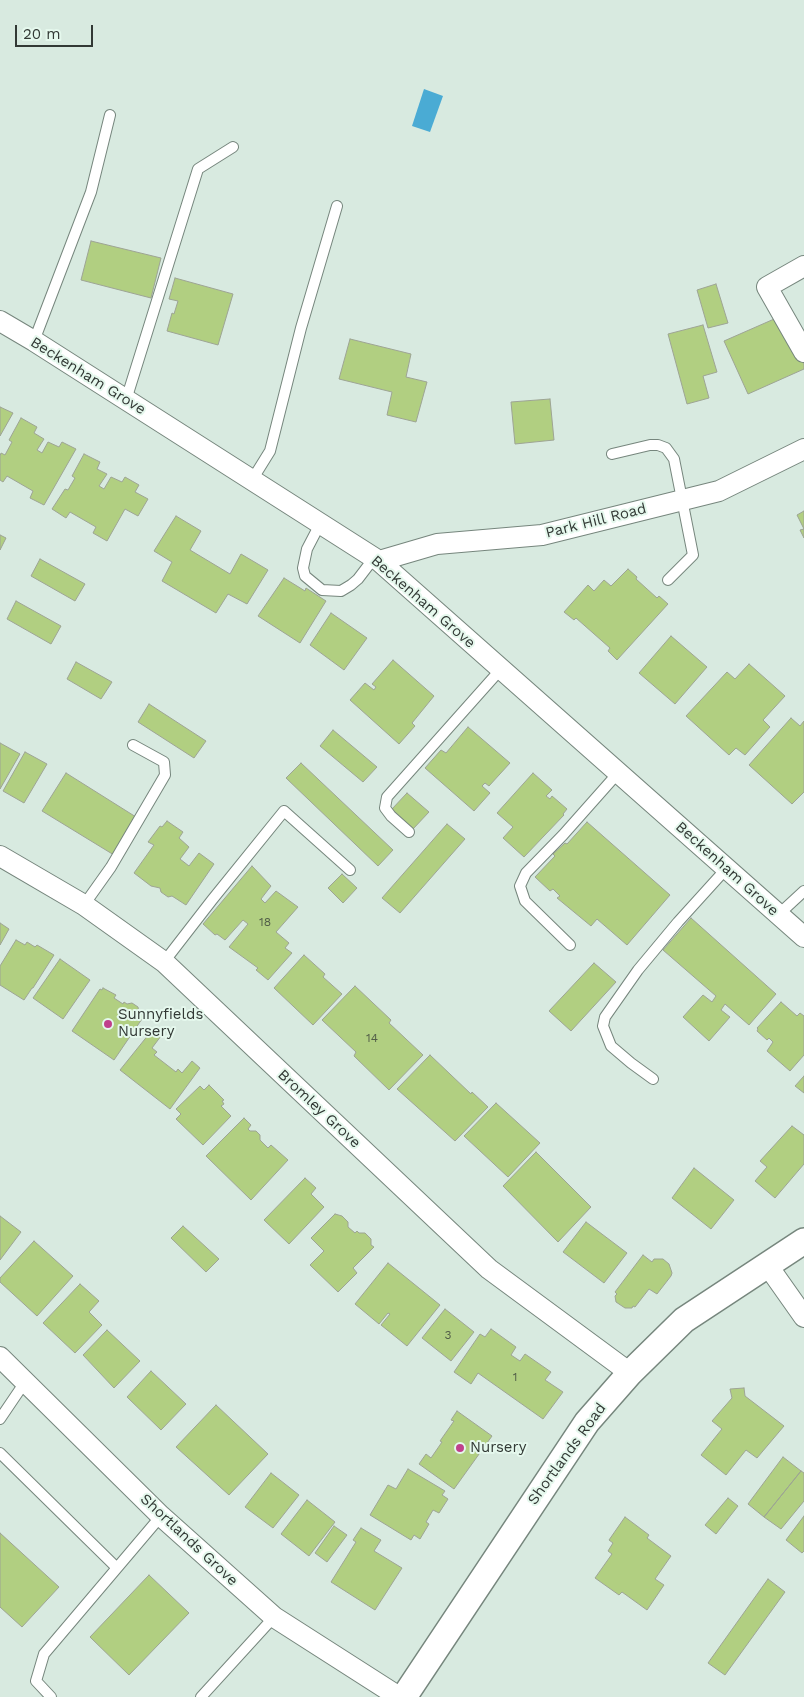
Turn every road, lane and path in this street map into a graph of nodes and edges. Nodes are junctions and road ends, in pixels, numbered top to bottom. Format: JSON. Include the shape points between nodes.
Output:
{"nodes":[{"id":1,"x":110,"y":115,"type":"dead end"},
{"id":2,"x":232,"y":147,"type":"dead end"},
{"id":3,"x":337,"y":206,"type":"dead end"},
{"id":4,"x":804,"y":266,"type":"edge"},
{"id":5,"x":0,"y":322,"type":"edge"},
{"id":6,"x":34,"y":341,"type":"junction"},
{"id":7,"x":804,"y":352,"type":"edge"},
{"id":8,"x":126,"y":400,"type":"junction"},
{"id":9,"x":804,"y":448,"type":"edge"},
{"id":10,"x":612,"y":454,"type":"dead end"},
{"id":11,"x":252,"y":480,"type":"junction"},
{"id":12,"x":682,"y":500,"type":"junction"},
{"id":13,"x":320,"y":524,"type":"junction"},
{"id":14,"x":376,"y":560,"type":"junction"},
{"id":15,"x":668,"y":580,"type":"dead end"},
{"id":16,"x":500,"y":669,"type":"junction"},
{"id":17,"x":133,"y":744,"type":"dead end"},
{"id":18,"x":618,"y":773,"type":"junction"},
{"id":19,"x":409,"y":832,"type":"dead end"},
{"id":20,"x":0,"y":856,"type":"edge"},
{"id":21,"x":726,"y":869,"type":"junction"},
{"id":22,"x":350,"y":870,"type":"dead end"},
{"id":23,"x":804,"y":891,"type":"edge"},
{"id":24,"x":84,"y":905,"type":"junction"},
{"id":25,"x":778,"y":915,"type":"junction"},
{"id":26,"x":804,"y":938,"type":"edge"},
{"id":27,"x":570,"y":945,"type":"dead end"},
{"id":28,"x":164,"y":962,"type":"junction"},
{"id":29,"x":653,"y":1079,"type":"dead end"},
{"id":30,"x":804,"y":1241,"type":"edge"},
{"id":31,"x":768,"y":1266,"type":"junction"},
{"id":32,"x":804,"y":1317,"type":"edge"},
{"id":33,"x":0,"y":1357,"type":"edge"},
{"id":34,"x":630,"y":1372,"type":"junction"},
{"id":35,"x":25,"y":1382,"type":"junction"},
{"id":36,"x":0,"y":1419,"type":"edge"},
{"id":37,"x":0,"y":1453,"type":"edge"},
{"id":38,"x":161,"y":1516,"type":"junction"},
{"id":39,"x":117,"y":1568,"type":"junction"},
{"id":40,"x":274,"y":1617,"type":"junction"},
{"id":41,"x":51,"y":1697,"type":"edge"},
{"id":42,"x":201,"y":1697,"type":"edge"},
{"id":43,"x":399,"y":1697,"type":"edge"},
{"id":44,"x":404,"y":1697,"type":"edge"}],
"edges":[{"from":1,"to":6,"type":"lane","via":[[91,192]]},
{"from":2,"to":8,"type":"lane","via":[[198,170]]},
{"from":3,"to":11,"type":"lane","via":[[301,328],[270,451]]},
{"from":4,"to":7,"type":"street","via":[[768,287]]},
{"from":5,"to":6,"type":"street","name":"Beckenham Grove"},
{"from":6,"to":8,"type":"street","name":"Beckenham Grove"},
{"from":8,"to":11,"type":"street","name":"Beckenham Grove"},
{"from":9,"to":12,"type":"street","name":"Park Hill Road","via":[[720,491]]},
{"from":10,"to":12,"type":"lane","via":[[650,445],[666,448],[674,459]]},
{"from":11,"to":13,"type":"street","name":"Beckenham Grove"},
{"from":12,"to":14,"type":"street","name":"Park Hill Road","via":[[542,535],[437,544]]},
{"from":12,"to":15,"type":"lane","via":[[693,555]]},
{"from":13,"to":14,"type":"street","name":"Beckenham Grove"},
{"from":13,"to":14,"type":"lane","via":[[307,549],[303,568],[305,576],[322,590],[341,591],[351,586]]},
{"from":14,"to":16,"type":"street","name":"Beckenham Grove"},
{"from":16,"to":18,"type":"street","name":"Beckenham Grove"},
{"from":16,"to":19,"type":"lane","via":[[387,797],[385,808],[390,816]]},
{"from":17,"to":24,"type":"lane","via":[[164,762],[165,775],[111,867]]},
{"from":18,"to":21,"type":"street","name":"Beckenham Grove"},
{"from":18,"to":27,"type":"lane","via":[[526,873],[520,886],[525,900]]},
{"from":20,"to":24,"type":"street","name":"Bromley Grove"},
{"from":21,"to":25,"type":"street","name":"Beckenham Grove"},
{"from":21,"to":29,"type":"lane","via":[[638,970],[605,1017],[603,1026],[611,1046]]},
{"from":22,"to":28,"type":"lane","via":[[284,811]]},
{"from":23,"to":25,"type":"lane"},
{"from":24,"to":28,"type":"street","name":"Bromley Grove"},
{"from":25,"to":26,"type":"street","name":"Beckenham Grove"},
{"from":28,"to":34,"type":"street","name":"Bromley Grove","via":[[489,1269]]},
{"from":30,"to":31,"type":"street","name":"Shortlands Road"},
{"from":31,"to":32,"type":"street"},
{"from":31,"to":34,"type":"street","name":"Shortlands Road","via":[[684,1320]]},
{"from":33,"to":35,"type":"street","name":"Shortlands Grove"},
{"from":34,"to":44,"type":"street","name":"Shortlands Road","via":[[587,1422]]},
{"from":35,"to":36,"type":"lane"},
{"from":35,"to":38,"type":"street","name":"Shortlands Grove"},
{"from":37,"to":39,"type":"lane"},
{"from":38,"to":39,"type":"lane"},
{"from":38,"to":40,"type":"street","name":"Shortlands Grove"},
{"from":39,"to":41,"type":"lane","via":[[44,1654],[36,1681]]},
{"from":40,"to":42,"type":"lane"},
{"from":40,"to":43,"type":"street","name":"Shortlands Grove"}]}
